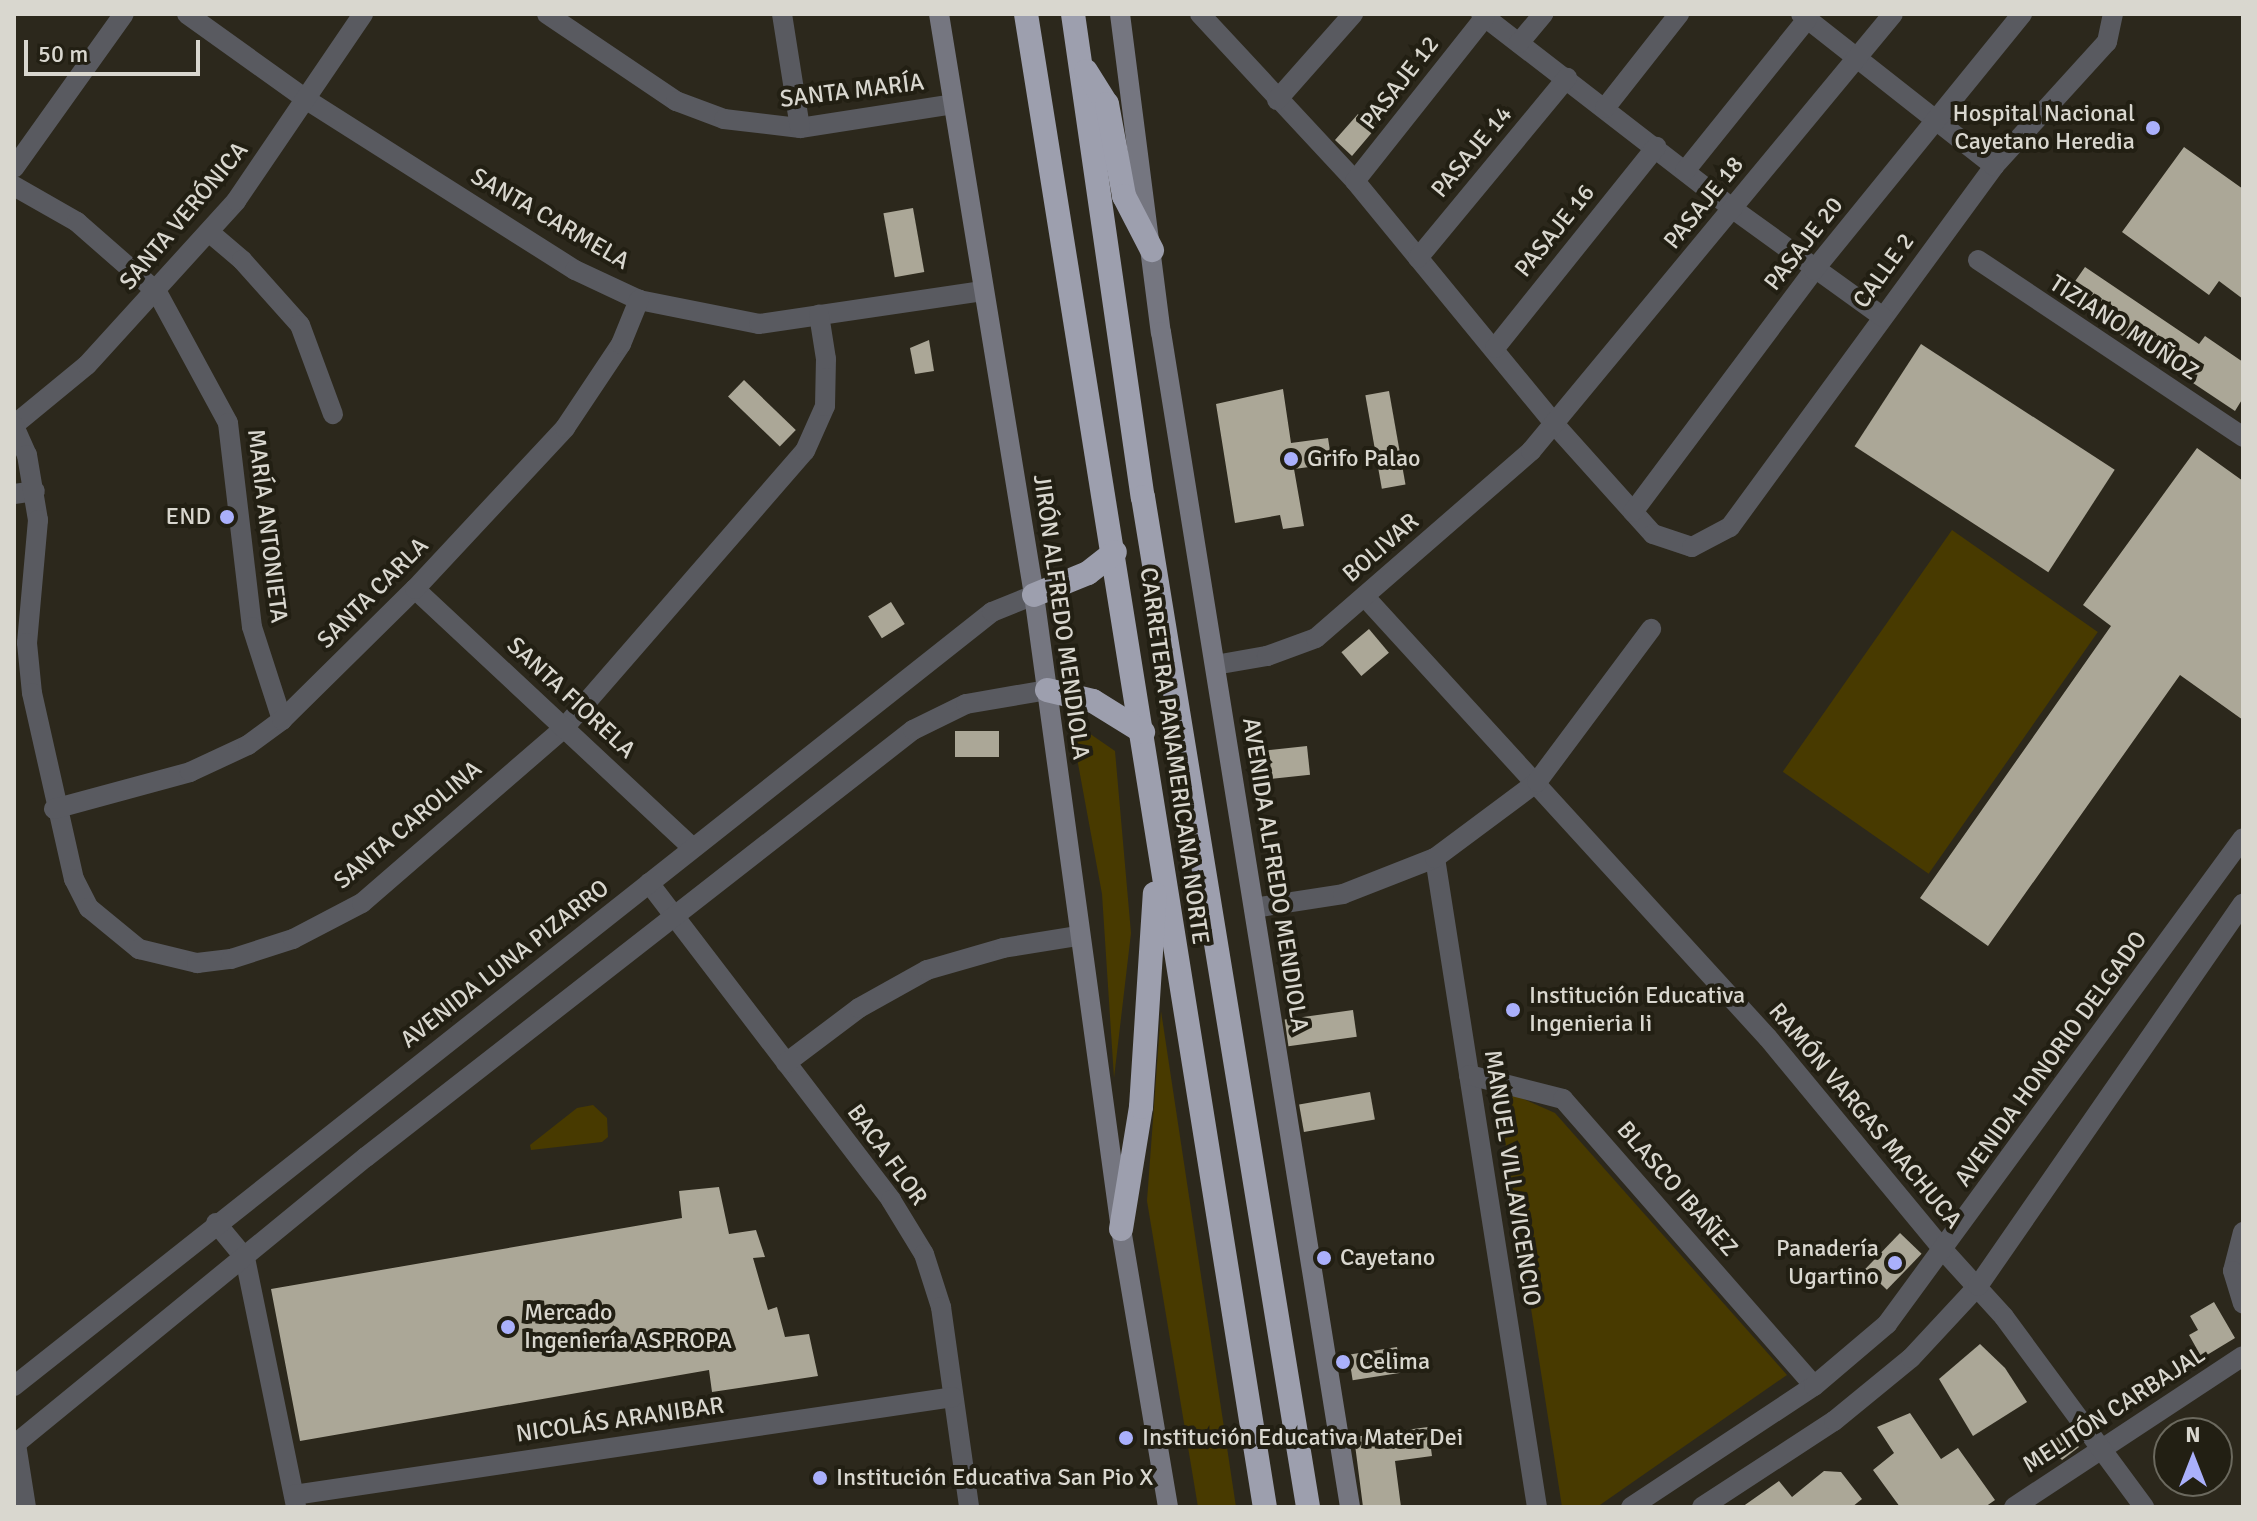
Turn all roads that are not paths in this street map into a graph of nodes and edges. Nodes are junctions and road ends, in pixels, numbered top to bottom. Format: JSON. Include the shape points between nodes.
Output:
{"nodes":[{"id":1,"x":124,"y":14,"type":"edge"},
{"id":2,"x":187,"y":14,"type":"edge"},
{"id":3,"x":363,"y":14,"type":"edge"},
{"id":4,"x":547,"y":14,"type":"edge"},
{"id":5,"x":782,"y":14,"type":"edge"},
{"id":6,"x":939,"y":14,"type":"edge"},
{"id":7,"x":1026,"y":14,"type":"edge"},
{"id":8,"x":1073,"y":14,"type":"edge"},
{"id":9,"x":1120,"y":14,"type":"edge"},
{"id":10,"x":1353,"y":14,"type":"edge"},
{"id":11,"x":1543,"y":14,"type":"edge"},
{"id":12,"x":1679,"y":14,"type":"edge"},
{"id":13,"x":1893,"y":14,"type":"edge"},
{"id":14,"x":2022,"y":14,"type":"edge"},
{"id":15,"x":1483,"y":15,"type":"edge"},
{"id":16,"x":1206,"y":17,"type":"edge"},
{"id":17,"x":1804,"y":17,"type":"edge"},
{"id":18,"x":2114,"y":17,"type":"edge"},
{"id":19,"x":1519,"y":43,"type":"junction"},
{"id":20,"x":1857,"y":58,"type":"junction"},
{"id":21,"x":1080,"y":62,"type":"junction"},
{"id":22,"x":1567,"y":78,"type":"junction"},
{"id":23,"x":307,"y":100,"type":"junction"},
{"id":24,"x":1277,"y":100,"type":"junction"},
{"id":25,"x":953,"y":104,"type":"junction"},
{"id":26,"x":1605,"y":108,"type":"junction"},
{"id":27,"x":1937,"y":121,"type":"junction"},
{"id":28,"x":800,"y":128,"type":"junction"},
{"id":29,"x":1656,"y":147,"type":"junction"},
{"id":30,"x":1994,"y":166,"type":"junction"},
{"id":31,"x":14,"y":168,"type":"edge"},
{"id":32,"x":1685,"y":171,"type":"junction"},
{"id":33,"x":1355,"y":181,"type":"junction"},
{"id":34,"x":14,"y":186,"type":"edge"},
{"id":35,"x":1733,"y":209,"type":"junction"},
{"id":36,"x":209,"y":232,"type":"junction"},
{"id":37,"x":1152,"y":250,"type":"junction"},
{"id":38,"x":1418,"y":258,"type":"junction"},
{"id":39,"x":1978,"y":260,"type":"dead end"},
{"id":40,"x":1814,"y":270,"type":"junction"},
{"id":41,"x":983,"y":291,"type":"junction"},
{"id":42,"x":157,"y":292,"type":"junction"},
{"id":43,"x":639,"y":300,"type":"junction"},
{"id":44,"x":819,"y":315,"type":"junction"},
{"id":45,"x":1883,"y":317,"type":"junction"},
{"id":46,"x":1495,"y":348,"type":"junction"},
{"id":47,"x":333,"y":414,"type":"dead end"},
{"id":48,"x":14,"y":425,"type":"edge"},
{"id":49,"x":1556,"y":426,"type":"junction"},
{"id":50,"x":2243,"y":437,"type":"edge"},
{"id":51,"x":35,"y":491,"type":"junction"},
{"id":52,"x":14,"y":494,"type":"edge"},
{"id":53,"x":1633,"y":512,"type":"junction"},
{"id":54,"x":1115,"y":552,"type":"junction"},
{"id":55,"x":415,"y":589,"type":"junction"},
{"id":56,"x":1034,"y":595,"type":"junction"},
{"id":57,"x":1365,"y":597,"type":"junction"},
{"id":58,"x":1651,"y":629,"type":"dead end"},
{"id":59,"x":1215,"y":665,"type":"junction"},
{"id":60,"x":1047,"y":690,"type":"junction"},
{"id":61,"x":282,"y":720,"type":"junction"},
{"id":62,"x":564,"y":728,"type":"junction"},
{"id":63,"x":1143,"y":732,"type":"junction"},
{"id":64,"x":1537,"y":782,"type":"junction"},
{"id":65,"x":54,"y":809,"type":"junction"},
{"id":66,"x":2243,"y":838,"type":"edge"},
{"id":67,"x":691,"y":846,"type":"junction"},
{"id":68,"x":1158,"y":851,"type":"junction"},
{"id":69,"x":1435,"y":858,"type":"junction"},
{"id":70,"x":649,"y":883,"type":"junction"},
{"id":71,"x":2243,"y":904,"type":"edge"},
{"id":72,"x":1254,"y":908,"type":"junction"},
{"id":73,"x":677,"y":918,"type":"junction"},
{"id":74,"x":1078,"y":936,"type":"junction"},
{"id":75,"x":786,"y":1063,"type":"junction"},
{"id":76,"x":1469,"y":1075,"type":"junction"},
{"id":77,"x":216,"y":1223,"type":"junction"},
{"id":78,"x":1121,"y":1229,"type":"junction"},
{"id":79,"x":2243,"y":1232,"type":"edge"},
{"id":80,"x":1944,"y":1251,"type":"junction"},
{"id":81,"x":245,"y":1258,"type":"junction"},
{"id":82,"x":1978,"y":1286,"type":"junction"},
{"id":83,"x":2243,"y":1304,"type":"edge"},
{"id":84,"x":2243,"y":1356,"type":"edge"},
{"id":85,"x":14,"y":1386,"type":"edge"},
{"id":86,"x":1814,"y":1386,"type":"junction"},
{"id":87,"x":953,"y":1397,"type":"junction"},
{"id":88,"x":15,"y":1444,"type":"edge"},
{"id":89,"x":2103,"y":1445,"type":"junction"},
{"id":90,"x":295,"y":1501,"type":"edge"},
{"id":91,"x":26,"y":1507,"type":"edge"},
{"id":92,"x":969,"y":1507,"type":"edge"},
{"id":93,"x":1168,"y":1507,"type":"edge"},
{"id":94,"x":1265,"y":1507,"type":"edge"},
{"id":95,"x":1308,"y":1507,"type":"edge"},
{"id":96,"x":1350,"y":1507,"type":"edge"},
{"id":97,"x":1537,"y":1507,"type":"edge"},
{"id":98,"x":1631,"y":1507,"type":"edge"},
{"id":99,"x":1702,"y":1507,"type":"edge"},
{"id":100,"x":2014,"y":1507,"type":"edge"},
{"id":101,"x":2144,"y":1507,"type":"edge"}],
"edges":[{"from":1,"to":31,"type":"street"},
{"from":2,"to":23,"type":"street","name":"SANTA CARMELA"},
{"from":3,"to":23,"type":"street","name":"SANTA VERÓNICA"},
{"from":4,"to":28,"type":"street","name":"SANTA MARÍA","via":[[676,101],[724,119]]},
{"from":5,"to":28,"type":"street"},
{"from":6,"to":25,"type":"main road","name":"JIRÓN ALFREDO MENDIOLA"},
{"from":7,"to":54,"type":"highway","name":"CARRETERA PANAMERICANA NORTE"},
{"from":8,"to":21,"type":"highway","name":"CARRETERA PANAMERICANA NORTE"},
{"from":9,"to":37,"type":"main road"},
{"from":10,"to":24,"type":"street"},
{"from":11,"to":19,"type":"street"},
{"from":12,"to":26,"type":"street"},
{"from":13,"to":20,"type":"street","name":"PASAJE 18"},
{"from":14,"to":27,"type":"street","name":"PASAJE 20"},
{"from":15,"to":19,"type":"street"},
{"from":15,"to":33,"type":"street","name":"PASAJE 12"},
{"from":16,"to":24,"type":"street"},
{"from":17,"to":20,"type":"street"},
{"from":17,"to":32,"type":"street"},
{"from":18,"to":30,"type":"street","name":"CALLE 2","via":[[2107,42]]},
{"from":19,"to":22,"type":"street"},
{"from":20,"to":27,"type":"street"},
{"from":20,"to":35,"type":"street","name":"PASAJE 18"},
{"from":21,"to":37,"type":"highway","via":[[1107,104],[1124,196]]},
{"from":21,"to":95,"type":"highway","name":"CARRETERA PANAMERICANA NORTE","via":[[1143,497]]},
{"from":22,"to":26,"type":"street"},
{"from":22,"to":38,"type":"street","name":"PASAJE 14"},
{"from":23,"to":36,"type":"street","name":"SANTA VERÓNICA"},
{"from":23,"to":43,"type":"street","name":"SANTA CARMELA","via":[[575,270]]},
{"from":24,"to":33,"type":"street"},
{"from":25,"to":28,"type":"street","name":"SANTA MARÍA"},
{"from":25,"to":41,"type":"main road","name":"JIRÓN ALFREDO MENDIOLA"},
{"from":26,"to":29,"type":"street"},
{"from":27,"to":30,"type":"street"},
{"from":27,"to":40,"type":"street","name":"PASAJE 20"},
{"from":29,"to":32,"type":"street"},
{"from":29,"to":46,"type":"street","name":"PASAJE 16"},
{"from":30,"to":45,"type":"street","name":"CALLE 2"},
{"from":32,"to":35,"type":"street"},
{"from":33,"to":38,"type":"street"},
{"from":34,"to":42,"type":"street","name":"MARÍA ANTONIETA","via":[[77,222]]},
{"from":35,"to":40,"type":"street"},
{"from":35,"to":49,"type":"street","name":"PASAJE 18"},
{"from":36,"to":42,"type":"street","name":"SANTA VERÓNICA"},
{"from":36,"to":47,"type":"street","via":[[242,260],[300,325]]},
{"from":37,"to":59,"type":"main road","name":"AVENIDA ALFREDO MENDIOLA"},
{"from":38,"to":46,"type":"street"},
{"from":39,"to":50,"type":"street","name":"TIZIANO MUÑOZ"},
{"from":40,"to":45,"type":"street"},
{"from":40,"to":53,"type":"street","name":"PASAJE 20"},
{"from":41,"to":44,"type":"street","name":"SANTA CARMELA"},
{"from":41,"to":56,"type":"main road","name":"JIRÓN ALFREDO MENDIOLA"},
{"from":42,"to":48,"type":"street","name":"SANTA VERÓNICA","via":[[87,365]]},
{"from":42,"to":61,"type":"street","name":"MARÍA ANTONIETA","via":[[228,423],[252,627]]},
{"from":43,"to":44,"type":"street","name":"SANTA CARMELA","via":[[759,324]]},
{"from":43,"to":55,"type":"street","name":"SANTA CARLA","via":[[621,344],[565,428]]},
{"from":44,"to":62,"type":"street","name":"SANTA CAROLINA","via":[[826,359],[825,406],[805,451]]},
{"from":45,"to":53,"type":"street","name":"CALLE 2","via":[[1730,527],[1692,547],[1653,534]]},
{"from":46,"to":49,"type":"street"},
{"from":48,"to":51,"type":"street","name":"SANTA CAROLINA"},
{"from":49,"to":53,"type":"street"},
{"from":49,"to":57,"type":"street","name":"BOLIVAR"},
{"from":51,"to":52,"type":"street"},
{"from":51,"to":65,"type":"street","name":"SANTA CAROLINA","via":[[38,520],[27,643]]},
{"from":54,"to":56,"type":"highway","via":[[1088,573]]},
{"from":54,"to":63,"type":"highway","name":"CARRETERA PANAMERICANA NORTE"},
{"from":55,"to":61,"type":"street","name":"SANTA CARLA"},
{"from":55,"to":62,"type":"street","name":"SANTA FIORELA"},
{"from":56,"to":60,"type":"main road","name":"JIRÓN ALFREDO MENDIOLA"},
{"from":56,"to":67,"type":"street","name":"AVENIDA LUNA PIZARRO","via":[[992,612]]},
{"from":57,"to":59,"type":"street","name":"BOLIVAR","via":[[1316,638],[1267,656]]},
{"from":57,"to":64,"type":"street","name":"RAMÓN VARGAS MACHUCA"},
{"from":58,"to":64,"type":"street"},
{"from":59,"to":72,"type":"main road","name":"AVENIDA ALFREDO MENDIOLA"},
{"from":60,"to":63,"type":"highway","via":[[1093,701]]},
{"from":60,"to":73,"type":"street","via":[[966,704],[913,730]]},
{"from":60,"to":74,"type":"main road","name":"JIRÓN ALFREDO MENDIOLA"},
{"from":61,"to":65,"type":"street","name":"SANTA CARLA","via":[[248,745],[190,772]]},
{"from":62,"to":65,"type":"street","name":"SANTA CAROLINA","via":[[362,903],[293,939],[231,959],[166,959],[115,933],[89,908],[74,879]]},
{"from":62,"to":67,"type":"street","name":"SANTA FIORELA"},
{"from":63,"to":68,"type":"highway","name":"CARRETERA PANAMERICANA NORTE"},
{"from":64,"to":69,"type":"street"},
{"from":64,"to":80,"type":"street","name":"RAMÓN VARGAS MACHUCA","via":[[1768,1038]]},
{"from":66,"to":80,"type":"street","name":"AVENIDA HONORIO DELGADO"},
{"from":67,"to":70,"type":"street","name":"AVENIDA LUNA PIZARRO"},
{"from":68,"to":78,"type":"highway","via":[[1141,1107]]},
{"from":68,"to":94,"type":"highway","name":"CARRETERA PANAMERICANA NORTE"},
{"from":69,"to":72,"type":"street","via":[[1343,894]]},
{"from":69,"to":76,"type":"street","name":"MANUEL VILLAVICENCIO"},
{"from":70,"to":73,"type":"street","name":"BACA FLOR"},
{"from":70,"to":77,"type":"street","name":"AVENIDA LUNA PIZARRO"},
{"from":71,"to":82,"type":"street"},
{"from":72,"to":96,"type":"main road","name":"AVENIDA ALFREDO MENDIOLA"},
{"from":73,"to":75,"type":"street","name":"BACA FLOR"},
{"from":73,"to":81,"type":"street","via":[[366,1157]]},
{"from":74,"to":75,"type":"street","via":[[1003,948],[927,970],[859,1008]]},
{"from":74,"to":78,"type":"main road","name":"JIRÓN ALFREDO MENDIOLA"},
{"from":75,"to":87,"type":"street","name":"BACA FLOR","via":[[891,1200],[924,1254],[941,1307]]},
{"from":76,"to":86,"type":"street","name":"BLASCO IBAÑEZ","via":[[1563,1099]]},
{"from":76,"to":97,"type":"street","name":"MANUEL VILLAVICENCIO"},
{"from":77,"to":81,"type":"street"},
{"from":77,"to":85,"type":"street","name":"AVENIDA LUNA PIZARRO"},
{"from":78,"to":93,"type":"main road"},
{"from":79,"to":83,"type":"street","via":[[2233,1271]]},
{"from":80,"to":82,"type":"street","name":"RAMÓN VARGAS MACHUCA"},
{"from":80,"to":86,"type":"street","name":"AVENIDA HONORIO DELGADO","via":[[1887,1324]]},
{"from":81,"to":88,"type":"street"},
{"from":81,"to":90,"type":"street"},
{"from":82,"to":89,"type":"street","name":"RAMÓN VARGAS MACHUCA"},
{"from":82,"to":99,"type":"street","via":[[1911,1358],[1845,1412]]},
{"from":84,"to":89,"type":"street","name":"MELITÓN CARBAJAL"},
{"from":86,"to":98,"type":"street","name":"AVENIDA HONORIO DELGADO"},
{"from":87,"to":90,"type":"street","name":"NICOLÁS ARANIBAR"},
{"from":87,"to":92,"type":"street","name":"BACA FLOR"},
{"from":88,"to":91,"type":"street"},
{"from":89,"to":100,"type":"street","name":"MELITÓN CARBAJAL"},
{"from":89,"to":101,"type":"street","name":"RAMÓN VARGAS MACHUCA"}]}
